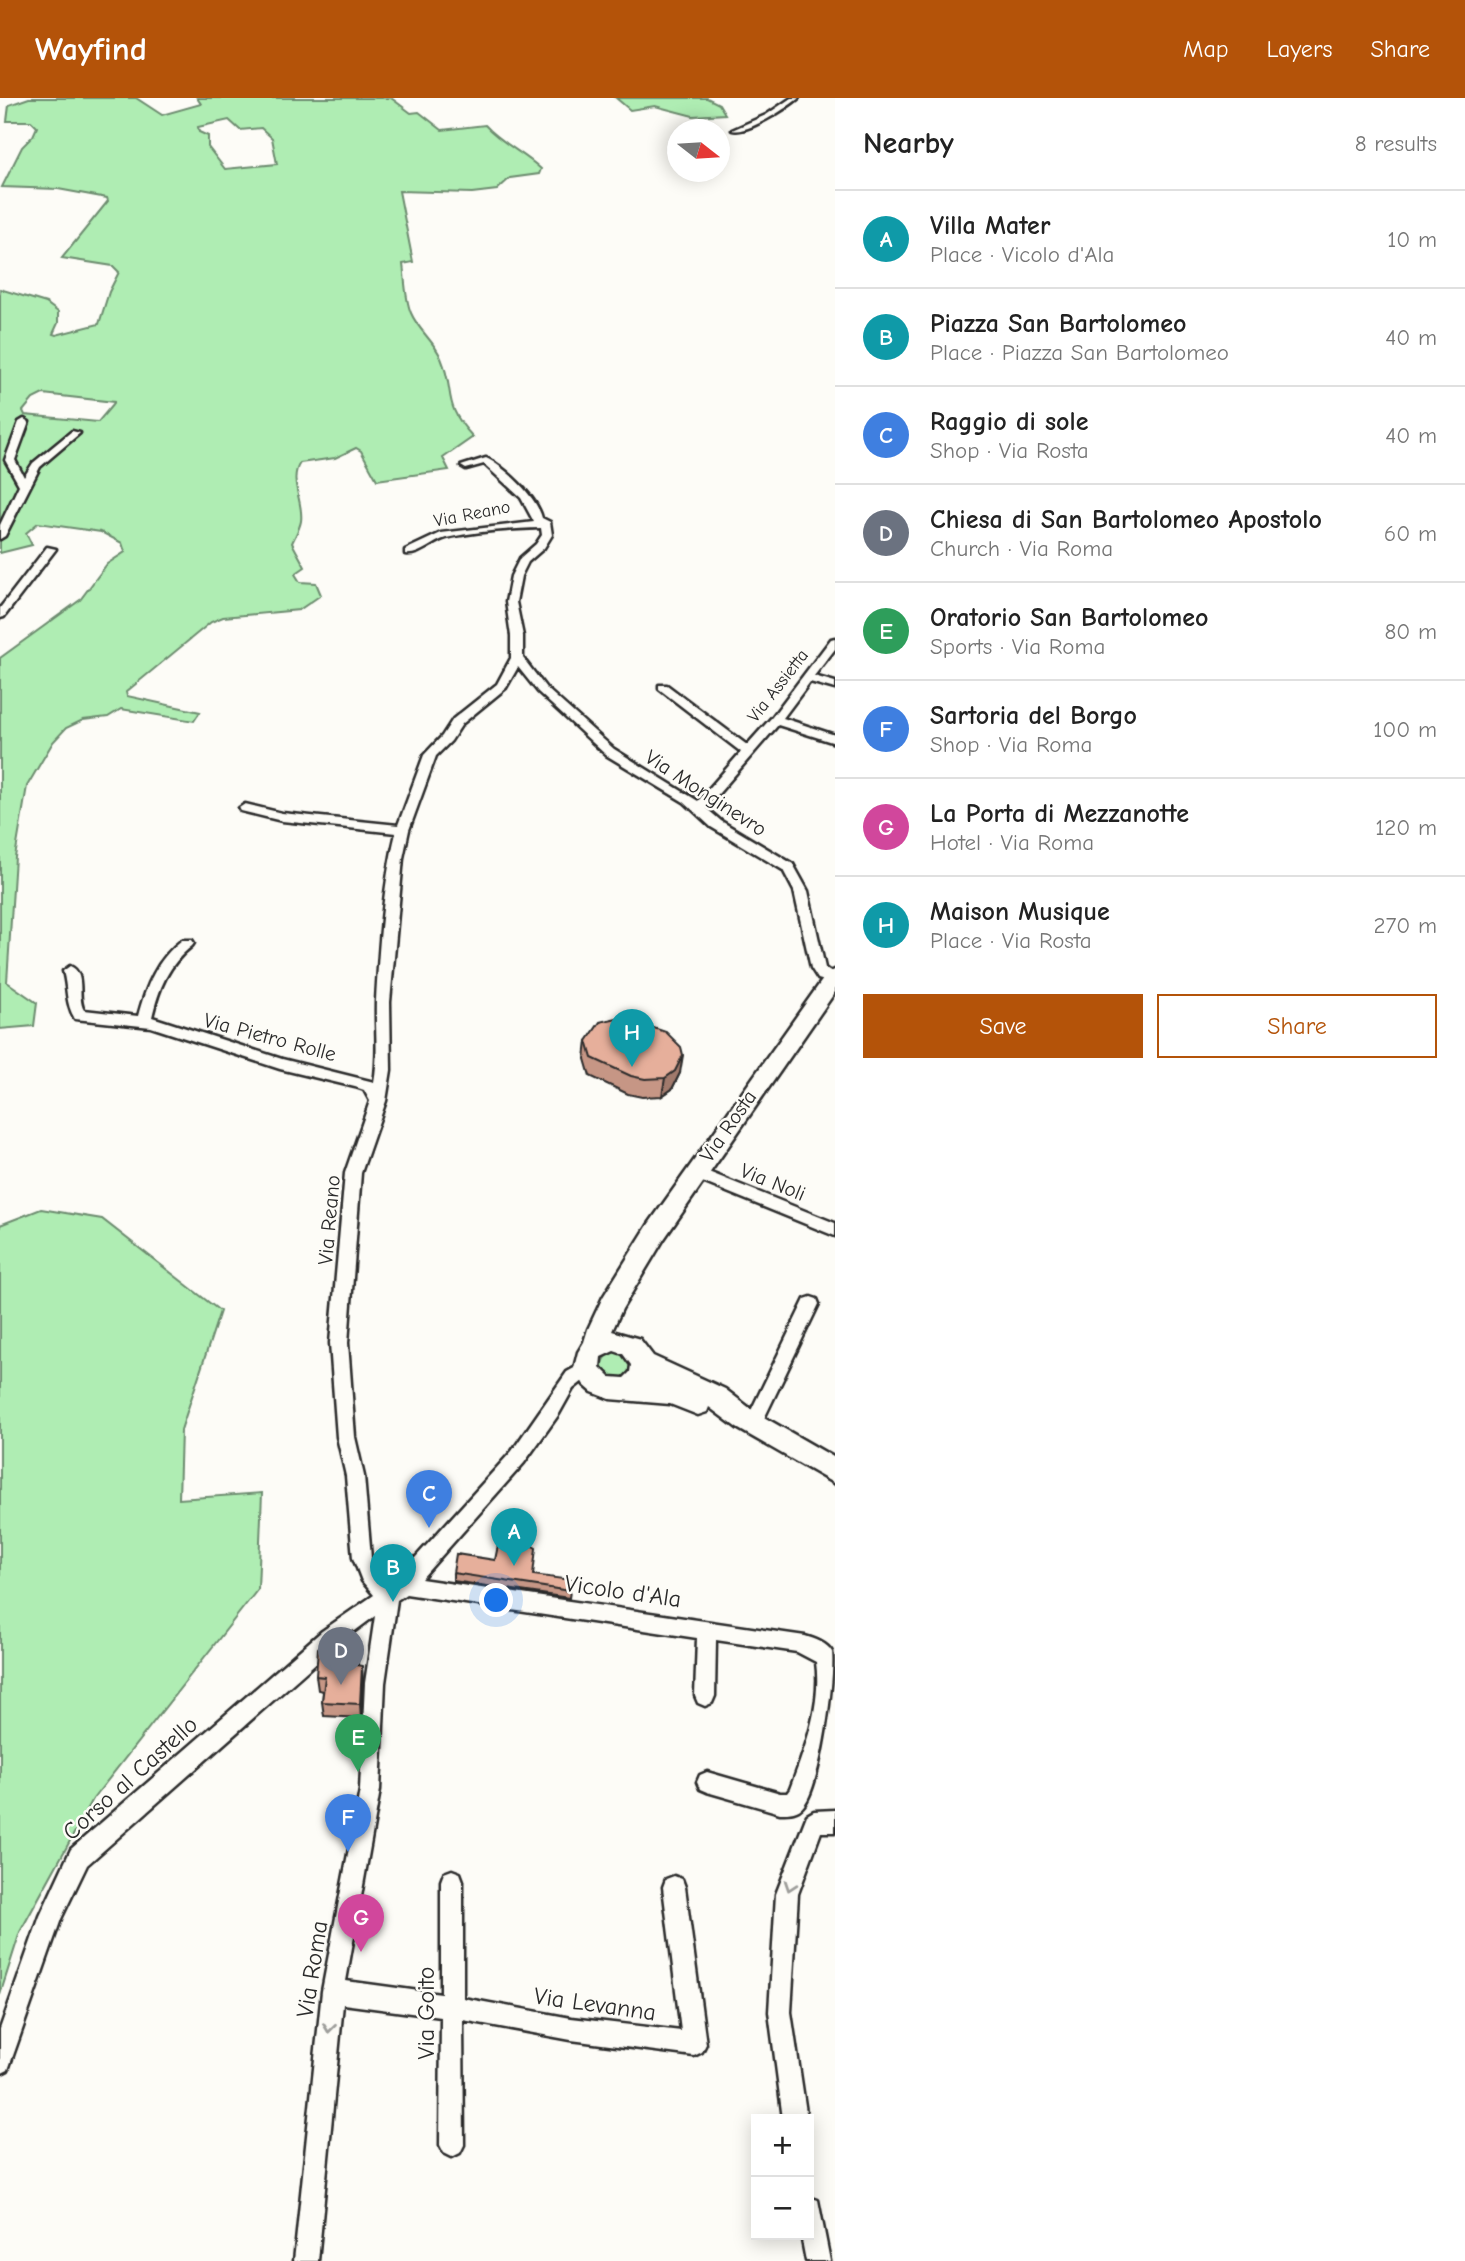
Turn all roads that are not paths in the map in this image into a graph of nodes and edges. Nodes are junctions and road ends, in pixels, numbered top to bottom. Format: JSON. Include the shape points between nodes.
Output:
{"nodes":[{"id":1,"x":796,"y":98,"type":"edge"},
{"id":2,"x":735,"y":130,"type":"dead end"},
{"id":3,"x":24,"y":422,"type":"dead end"},
{"id":4,"x":75,"y":433,"type":"dead end"},
{"id":5,"x":466,"y":466,"type":"dead end"},
{"id":6,"x":24,"y":485,"type":"junction"},
{"id":7,"x":544,"y":525,"type":"junction"},
{"id":8,"x":0,"y":536,"type":"edge"},
{"id":9,"x":51,"y":549,"type":"dead end"},
{"id":10,"x":409,"y":552,"type":"dead end"},
{"id":11,"x":0,"y":615,"type":"edge"},
{"id":12,"x":835,"y":641,"type":"edge"},
{"id":13,"x":517,"y":658,"type":"junction"},
{"id":14,"x":807,"y":678,"type":"junction"},
{"id":15,"x":835,"y":686,"type":"edge"},
{"id":16,"x":663,"y":687,"type":"dead end"},
{"id":17,"x":776,"y":720,"type":"junction"},
{"id":18,"x":835,"y":739,"type":"edge"},
{"id":19,"x":748,"y":752,"type":"junction"},
{"id":20,"x":246,"y":808,"type":"dead end"},
{"id":21,"x":699,"y":808,"type":"junction"},
{"id":22,"x":403,"y":830,"type":"junction"},
{"id":23,"x":187,"y":943,"type":"dead end"},
{"id":24,"x":70,"y":971,"type":"dead end"},
{"id":25,"x":834,"y":979,"type":"edge"},
{"id":26,"x":144,"y":1022,"type":"junction"},
{"id":27,"x":378,"y":1101,"type":"junction"},
{"id":28,"x":696,"y":1173,"type":"junction"},
{"id":29,"x":835,"y":1230,"type":"edge"},
{"id":30,"x":628,"y":1280,"type":"junction"},
{"id":31,"x":811,"y":1304,"type":"dead end"},
{"id":32,"x":624,"y":1343,"type":"junction"},
{"id":33,"x":591,"y":1357,"type":"junction"},
{"id":34,"x":644,"y":1363,"type":"junction"},
{"id":35,"x":630,"y":1388,"type":"junction"},
{"id":36,"x":749,"y":1422,"type":"junction"},
{"id":37,"x":835,"y":1472,"type":"edge"},
{"id":38,"x":395,"y":1591,"type":"junction"},
{"id":39,"x":707,"y":1630,"type":"junction"},
{"id":40,"x":705,"y":1696,"type":"dead end"},
{"id":41,"x":707,"y":1782,"type":"dead end"},
{"id":42,"x":825,"y":1821,"type":"edge"},
{"id":43,"x":452,"y":1881,"type":"dead end"},
{"id":44,"x":674,"y":1887,"type":"dead end"},
{"id":45,"x":333,"y":1991,"type":"junction"},
{"id":46,"x":452,"y":2007,"type":"junction"},
{"id":47,"x":0,"y":2062,"type":"edge"},
{"id":48,"x":794,"y":2114,"type":"edge"},
{"id":49,"x":452,"y":2145,"type":"dead end"},
{"id":50,"x":814,"y":2237,"type":"edge"},
{"id":51,"x":306,"y":2261,"type":"edge"},
{"id":52,"x":818,"y":2261,"type":"edge"}],
"edges":[{"from":1,"to":2,"type":"street"},
{"from":3,"to":6,"type":"street","via":[[10,460]]},
{"from":4,"to":6,"type":"street","via":[[36,465]]},
{"from":5,"to":7,"type":"street","name":"Via Reano","via":[[486,461],[527,496],[537,520]]},
{"from":6,"to":8,"type":"street"},
{"from":7,"to":10,"type":"street","name":"Via Reano","via":[[442,536]]},
{"from":7,"to":13,"type":"street","via":[[547,535],[516,576],[511,602]]},
{"from":9,"to":11,"type":"street"},
{"from":12,"to":14,"type":"street","name":"Via Assietta"},
{"from":13,"to":21,"type":"street","name":"Via Monginevro","via":[[529,677],[594,740]]},
{"from":13,"to":22,"type":"street","name":"Via Reano","via":[[502,686],[457,722],[430,755]]},
{"from":14,"to":15,"type":"street"},
{"from":14,"to":17,"type":"street","name":"Via Assietta"},
{"from":16,"to":19,"type":"street","name":"Via Assietta"},
{"from":17,"to":18,"type":"street"},
{"from":17,"to":19,"type":"street","name":"Via Assietta"},
{"from":19,"to":21,"type":"street","name":"Via Assietta"},
{"from":20,"to":22,"type":"street","via":[[282,817]]},
{"from":21,"to":25,"type":"street","name":"Via Monginevro","via":[[794,875],[818,968],[823,976]]},
{"from":22,"to":27,"type":"street","name":"Via Reano","via":[[396,858],[383,1002],[384,1070]]},
{"from":23,"to":26,"type":"street","via":[[171,954],[161,971]]},
{"from":24,"to":26,"type":"street","name":"Via Pietro Rolle","via":[[74,1006],[80,1015]]},
{"from":25,"to":28,"type":"street","name":"Via Rosta"},
{"from":26,"to":27,"type":"street","name":"Via Pietro Rolle","via":[[280,1064],[358,1082],[369,1086]]},
{"from":27,"to":38,"type":"street","name":"Via Reano","via":[[353,1173],[339,1343],[362,1559],[369,1575]]},
{"from":28,"to":29,"type":"street","name":"Via Noli"},
{"from":28,"to":30,"type":"street","name":"Via Rosta"},
{"from":30,"to":32,"type":"street","name":"Via Rosta","via":[[622,1307]]},
{"from":30,"to":33,"type":"street","name":"Via Rosta","via":[[611,1304]]},
{"from":31,"to":36,"type":"street"},
{"from":32,"to":33,"type":"street","via":[[604,1342]]},
{"from":32,"to":34,"type":"street","via":[[637,1351]]},
{"from":33,"to":35,"type":"street","via":[[595,1382],[603,1387]]},
{"from":33,"to":38,"type":"street","name":"Via Rosta","via":[[518,1457]]},
{"from":34,"to":35,"type":"street","via":[[642,1378]]},
{"from":34,"to":36,"type":"street","via":[[716,1397]]},
{"from":35,"to":36,"type":"street","via":[[672,1393]]},
{"from":36,"to":37,"type":"street"},
{"from":38,"to":39,"type":"street","name":"Vicolo d'Ala","via":[[448,1592]]},
{"from":38,"to":45,"type":"street","name":"Via Roma","via":[[380,1645],[370,1790]]},
{"from":38,"to":47,"type":"street","name":"Corso al Castello","via":[[318,1648],[79,1857],[51,1916]]},
{"from":39,"to":40,"type":"street"},
{"from":39,"to":41,"type":"street","name":"Vicolo d'Ala","via":[[816,1650],[825,1658],[829,1684],[825,1720],[799,1796],[791,1803]]},
{"from":42,"to":48,"type":"street","one_way":true,"via":[[787,1894],[780,2012]]},
{"from":43,"to":46,"type":"street","name":"Via Goito"},
{"from":44,"to":46,"type":"street","name":"Via Levanna","via":[[694,2044],[571,2029]]},
{"from":45,"to":46,"type":"street","name":"Via Levanna"},
{"from":45,"to":51,"type":"street","name":"Via Roma","one_way":true},
{"from":46,"to":49,"type":"street","name":"Via Goito"},
{"from":50,"to":52,"type":"street"}]}
